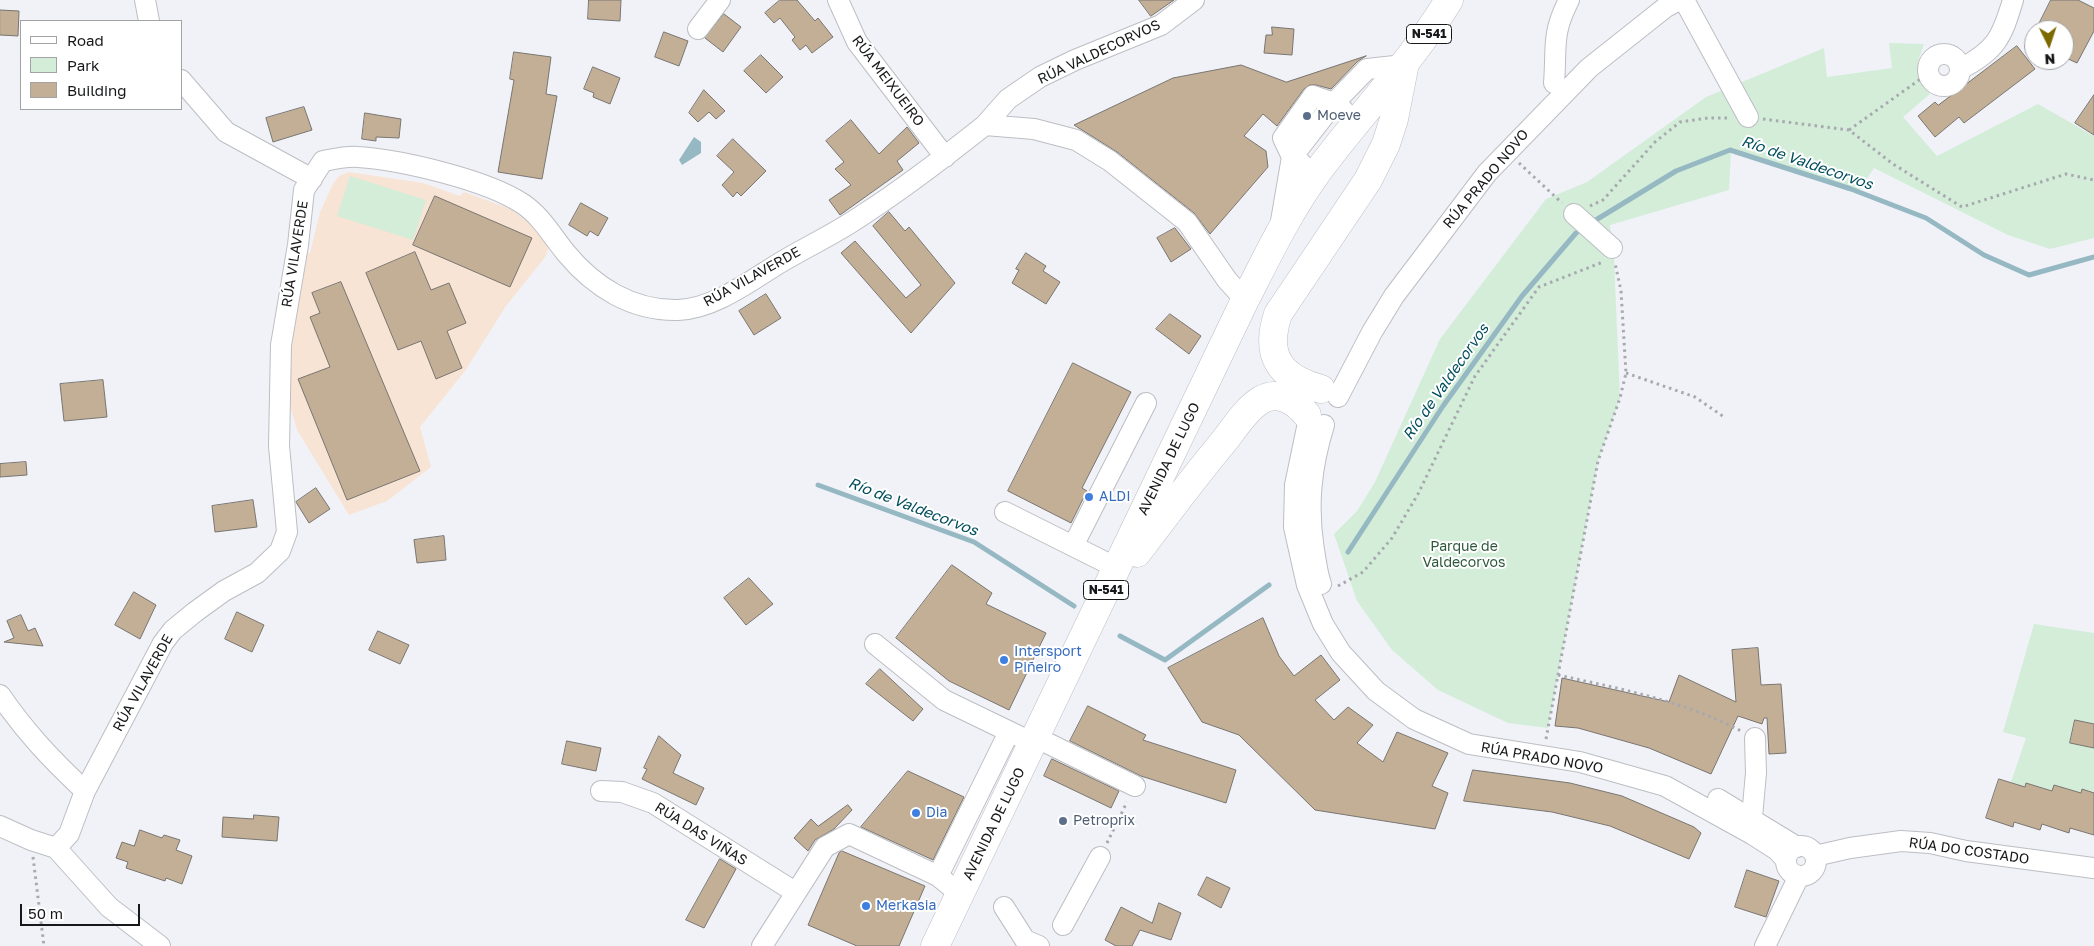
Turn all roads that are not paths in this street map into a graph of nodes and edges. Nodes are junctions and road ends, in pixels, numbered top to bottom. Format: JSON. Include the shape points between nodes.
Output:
{"nodes":[{"id":1,"x":145,"y":0,"type":"edge"},
{"id":2,"x":720,"y":0,"type":"edge"},
{"id":3,"x":838,"y":0,"type":"edge"},
{"id":4,"x":1194,"y":0,"type":"edge"},
{"id":5,"x":1449,"y":0,"type":"edge"},
{"id":6,"x":1569,"y":0,"type":"edge"},
{"id":7,"x":1653,"y":0,"type":"edge"},
{"id":8,"x":1679,"y":0,"type":"edge"},
{"id":9,"x":1684,"y":0,"type":"edge"},
{"id":10,"x":2013,"y":0,"type":"edge"},
{"id":11,"x":149,"y":20,"type":"edge"},
{"id":12,"x":698,"y":29,"type":"dead end"},
{"id":13,"x":1404,"y":65,"type":"junction"},
{"id":14,"x":1929,"y":73,"type":"road end"},
{"id":15,"x":182,"y":81,"type":"edge"},
{"id":16,"x":1554,"y":83,"type":"junction"},
{"id":17,"x":1334,"y":103,"type":"junction"},
{"id":18,"x":1748,"y":117,"type":"road end"},
{"id":19,"x":1358,"y":122,"type":"junction"},
{"id":20,"x":985,"y":125,"type":"junction"},
{"id":21,"x":945,"y":157,"type":"junction"},
{"id":22,"x":1292,"y":157,"type":"junction"},
{"id":23,"x":1316,"y":175,"type":"junction"},
{"id":24,"x":312,"y":179,"type":"junction"},
{"id":25,"x":1574,"y":214,"type":"road end"},
{"id":26,"x":1278,"y":235,"type":"junction"},
{"id":27,"x":1613,"y":253,"type":"road end"},
{"id":28,"x":1245,"y":300,"type":"junction"},
{"id":29,"x":1329,"y":392,"type":"junction"},
{"id":30,"x":1146,"y":403,"type":"dead end"},
{"id":31,"x":1314,"y":419,"type":"junction"},
{"id":32,"x":1005,"y":512,"type":"dead end"},
{"id":33,"x":1073,"y":546,"type":"junction"},
{"id":34,"x":1117,"y":568,"type":"junction"},
{"id":35,"x":1100,"y":602,"type":"junction"},
{"id":36,"x":875,"y":644,"type":"dead end"},
{"id":37,"x":0,"y":695,"type":"edge"},
{"id":38,"x":1026,"y":737,"type":"junction"},
{"id":39,"x":1755,"y":738,"type":"road end"},
{"id":40,"x":1135,"y":786,"type":"road end"},
{"id":41,"x":85,"y":791,"type":"junction"},
{"id":42,"x":601,"y":791,"type":"dead end"},
{"id":43,"x":0,"y":826,"type":"edge"},
{"id":44,"x":1751,"y":826,"type":"junction"},
{"id":45,"x":56,"y":848,"type":"junction"},
{"id":46,"x":1792,"y":854,"type":"junction"},
{"id":47,"x":1815,"y":856,"type":"junction"},
{"id":48,"x":1100,"y":857,"type":"road end"},
{"id":49,"x":2094,"y":868,"type":"edge"},
{"id":50,"x":938,"y":876,"type":"junction"},
{"id":51,"x":1799,"y":876,"type":"junction"},
{"id":52,"x":795,"y":892,"type":"junction"},
{"id":53,"x":960,"y":894,"type":"junction"},
{"id":54,"x":1004,"y":907,"type":"dead end"},
{"id":55,"x":1063,"y":925,"type":"dead end"},
{"id":56,"x":160,"y":946,"type":"edge"},
{"id":57,"x":762,"y":946,"type":"edge"},
{"id":58,"x":935,"y":946,"type":"edge"},
{"id":59,"x":1038,"y":946,"type":"edge"},
{"id":60,"x":1765,"y":946,"type":"edge"}],
"edges":[{"from":1,"to":11,"type":"street"},
{"from":2,"to":12,"type":"street"},
{"from":3,"to":21,"type":"street","name":"RÚA MEIXUEIRO","via":[[857,42]]},
{"from":4,"to":20,"type":"street","name":"RÚA VALDECORVOS","via":[[1161,25],[1040,77],[1008,99]]},
{"from":5,"to":13,"type":"highway","name":"AVENIDA DE LUGO","number":"N-541","via":[[1428,36]]},
{"from":6,"to":16,"type":"street","via":[[1555,37]]},
{"from":7,"to":16,"type":"street","name":"RÚA PRADO NOVO","via":[[1599,42]]},
{"from":8,"to":29,"type":"street","name":"RÚA PRADO NOVO","via":[[1589,68],[1506,152],[1459,207]]},
{"from":9,"to":18,"type":"street"},
{"from":10,"to":14,"type":"street","via":[[2005,29],[1988,52],[1960,69],[1956,59],[1942,54],[1931,61]]},
{"from":13,"to":17,"type":"street","via":[[1368,69]]},
{"from":13,"to":19,"type":"highway","name":"AVENIDA DE LUGO","number":"N-541"},
{"from":13,"to":29,"type":"highway","via":[[1386,144],[1368,180],[1278,314],[1274,326],[1272,348],[1285,372],[1302,384]]},
{"from":15,"to":24,"type":"street","via":[[226,132]]},
{"from":16,"to":29,"type":"street","name":"RÚA PRADO NOVO","via":[[1478,163],[1384,286]]},
{"from":17,"to":19,"type":"street"},
{"from":17,"to":22,"type":"street"},
{"from":19,"to":23,"type":"highway","name":"AVENIDA DE LUGO","number":"N-541"},
{"from":20,"to":21,"type":"street","name":"RÚA VILAVERDE"},
{"from":20,"to":28,"type":"street","via":[[1034,129],[1076,140],[1110,161],[1187,222],[1227,280]]},
{"from":21,"to":24,"type":"street","name":"RÚA VILAVERDE","via":[[863,215],[749,282],[694,308],[678,310],[636,304],[605,290],[592,281],[523,204],[483,185],[434,170],[356,157],[323,161]]},
{"from":22,"to":23,"type":"street"},
{"from":22,"to":26,"type":"street"},
{"from":23,"to":26,"type":"highway","name":"AVENIDA DE LUGO","number":"N-541"},
{"from":24,"to":41,"type":"street","name":"RÚA VILAVERDE","via":[[304,190],[281,345],[279,446],[286,532],[280,551],[257,573],[224,591],[173,630]]},
{"from":25,"to":27,"type":"street"},
{"from":26,"to":28,"type":"highway","name":"AVENIDA DE LUGO","number":"N-541"},
{"from":28,"to":34,"type":"highway","name":"AVENIDA DE LUGO","number":"N-541"},
{"from":29,"to":31,"type":"street","via":[[1315,391],[1308,398],[1306,404]]},
{"from":29,"to":31,"type":"street","via":[[1341,405],[1339,416],[1330,424]]},
{"from":30,"to":33,"type":"street"},
{"from":31,"to":35,"type":"highway","via":[[1300,406],[1277,396],[1261,400],[1244,416],[1186,488]]},
{"from":31,"to":44,"type":"street","name":"RÚA PRADO NOVO","via":[[1316,451],[1310,485],[1310,521],[1319,578],[1332,615],[1350,643],[1383,680],[1420,707],[1477,734],[1584,748],[1670,773]]},
{"from":31,"to":44,"type":"street","name":"RÚA PRADO NOVO","via":[[1295,486],[1294,527],[1307,585],[1323,624],[1341,653],[1376,691],[1414,719],[1469,744],[1580,762],[1665,786]]},
{"from":32,"to":33,"type":"street"},
{"from":33,"to":34,"type":"street"},
{"from":34,"to":35,"type":"highway","name":"AVENIDA DE LUGO","number":"N-541"},
{"from":35,"to":38,"type":"highway","name":"AVENIDA DE LUGO","number":"N-541"},
{"from":36,"to":38,"type":"street","via":[[944,700]]},
{"from":37,"to":41,"type":"street","via":[[49,758]]},
{"from":38,"to":40,"type":"street"},
{"from":38,"to":50,"type":"street","name":"AVENIDA DE LUGO"},
{"from":38,"to":53,"type":"highway","name":"AVENIDA DE LUGO","number":"N-541"},
{"from":39,"to":44,"type":"street","via":[[1756,773]]},
{"from":41,"to":45,"type":"street","name":"RÚA VILAVERDE","via":[[69,834]]},
{"from":42,"to":52,"type":"street","name":"RÚA DAS VIÑAS","via":[[622,792],[653,803]]},
{"from":43,"to":45,"type":"street"},
{"from":44,"to":46,"type":"street","name":"RÚA PRADO NOVO","via":[[1777,850]]},
{"from":45,"to":56,"type":"street","via":[[109,907]]},
{"from":46,"to":47,"type":"street","via":[[1810,849]]},
{"from":46,"to":51,"type":"street","via":[[1788,868]]},
{"from":47,"to":49,"type":"street","name":"RÚA DO COSTADO","via":[[1901,841]]},
{"from":47,"to":51,"type":"street","via":[[1813,870]]},
{"from":48,"to":55,"type":"street"},
{"from":50,"to":52,"type":"street","via":[[850,834],[825,847]]},
{"from":50,"to":53,"type":"street"},
{"from":51,"to":60,"type":"street"},
{"from":52,"to":57,"type":"street"},
{"from":53,"to":58,"type":"highway","name":"AVENIDA DE LUGO","number":"N-541"},
{"from":54,"to":59,"type":"street","via":[[1025,940]]}]}
